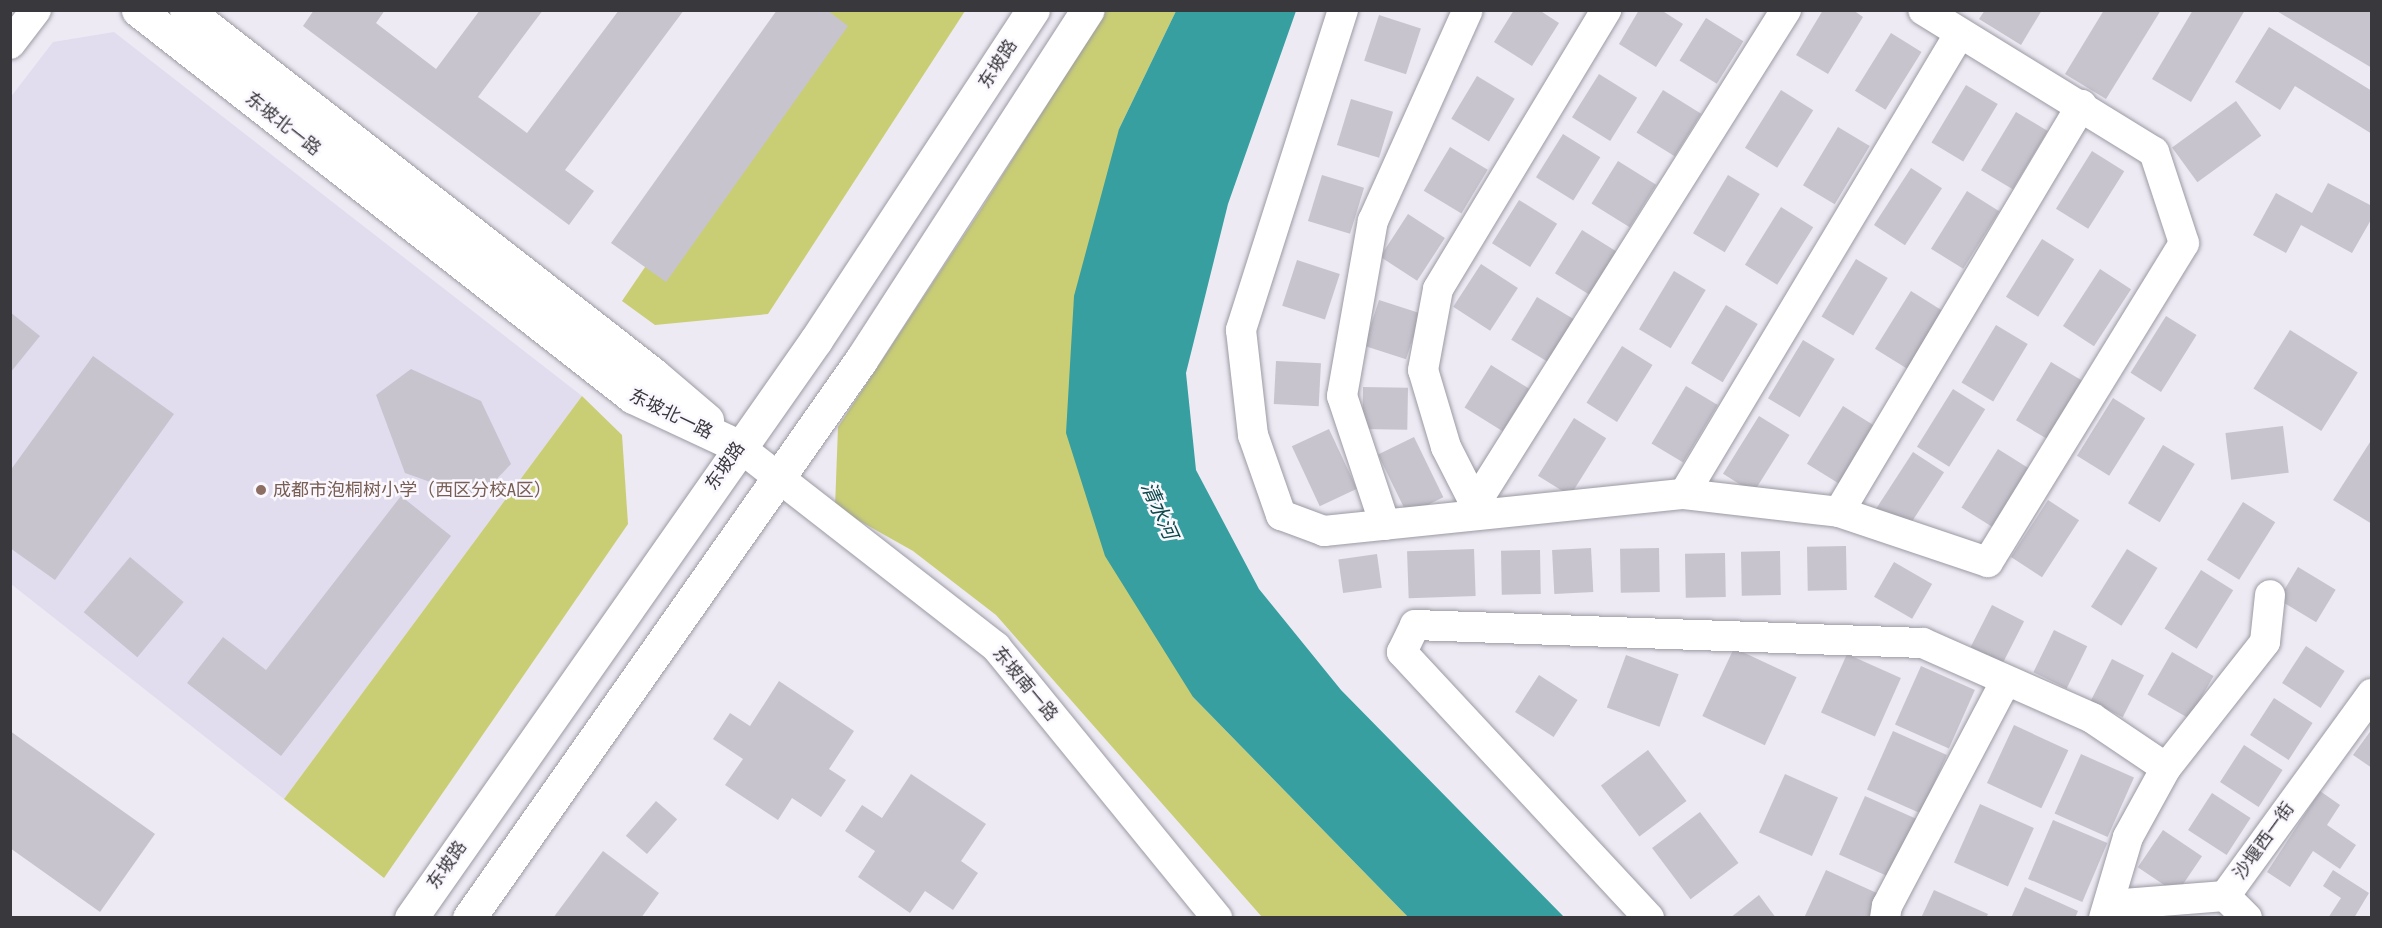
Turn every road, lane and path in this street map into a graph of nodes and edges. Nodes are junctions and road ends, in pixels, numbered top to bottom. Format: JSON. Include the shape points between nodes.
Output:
{"nodes":[{"id":1,"x":36,"y":10,"type":"edge"},
{"id":2,"x":138,"y":10,"type":"edge"},
{"id":3,"x":186,"y":10,"type":"edge"},
{"id":4,"x":1033,"y":10,"type":"edge"},
{"id":5,"x":1087,"y":10,"type":"edge"},
{"id":6,"x":1342,"y":10,"type":"edge"},
{"id":7,"x":1468,"y":10,"type":"edge"},
{"id":8,"x":1606,"y":10,"type":"edge"},
{"id":9,"x":1786,"y":10,"type":"edge"},
{"id":10,"x":1923,"y":10,"type":"edge"},
{"id":11,"x":1960,"y":33,"type":"junction"},
{"id":12,"x":10,"y":44,"type":"edge"},
{"id":13,"x":2082,"y":105,"type":"junction"},
{"id":14,"x":738,"y":446,"type":"junction"},
{"id":15,"x":777,"y":476,"type":"junction"},
{"id":16,"x":1684,"y":494,"type":"junction"},
{"id":17,"x":1839,"y":512,"type":"junction"},
{"id":18,"x":1385,"y":525,"type":"junction"},
{"id":19,"x":2270,"y":595,"type":"dead end"},
{"id":20,"x":2006,"y":680,"type":"junction"},
{"id":21,"x":2372,"y":694,"type":"edge"},
{"id":22,"x":2166,"y":768,"type":"junction"},
{"id":23,"x":2225,"y":896,"type":"junction"},
{"id":24,"x":2107,"y":911,"type":"edge"},
{"id":25,"x":411,"y":918,"type":"edge"},
{"id":26,"x":468,"y":918,"type":"edge"},
{"id":27,"x":1217,"y":918,"type":"edge"},
{"id":28,"x":1649,"y":918,"type":"edge"},
{"id":29,"x":1885,"y":918,"type":"edge"},
{"id":30,"x":2247,"y":918,"type":"edge"}],
"edges":[{"from":1,"to":12,"type":"street"},
{"from":2,"to":14,"type":"main road","name":"东坡北一路","via":[[633,397]]},
{"from":3,"to":14,"type":"main road","name":"东坡北一路","via":[[653,374]]},
{"from":4,"to":14,"type":"main road","name":"东坡路","via":[[816,340]]},
{"from":5,"to":15,"type":"main road","via":[[861,360]]},
{"from":6,"to":18,"type":"street","via":[[1241,330],[1253,435],[1281,515],[1324,531]]},
{"from":7,"to":18,"type":"street","via":[[1373,221],[1342,396]]},
{"from":8,"to":9,"type":"street","via":[[1438,289],[1423,370],[1446,447],[1475,504]]},
{"from":10,"to":11,"type":"street"},
{"from":11,"to":13,"type":"street"},
{"from":11,"to":16,"type":"street"},
{"from":13,"to":17,"type":"street"},
{"from":13,"to":17,"type":"street","via":[[2154,152],[2184,243],[1988,562]]},
{"from":14,"to":15,"type":"street","name":"东坡南一路"},
{"from":14,"to":25,"type":"main road","name":"东坡路"},
{"from":15,"to":26,"type":"main road"},
{"from":15,"to":27,"type":"street","name":"东坡南一路","via":[[996,647]]},
{"from":16,"to":17,"type":"street"},
{"from":16,"to":18,"type":"street"},
{"from":19,"to":22,"type":"street","via":[[2265,642]]},
{"from":20,"to":22,"type":"street","via":[[2092,718]]},
{"from":20,"to":28,"type":"street","via":[[1923,643],[1415,625],[1402,652]]},
{"from":20,"to":29,"type":"street","via":[[1887,906]]},
{"from":21,"to":23,"type":"street","name":"沙堰西一街"},
{"from":22,"to":24,"type":"street","via":[[2128,837]]},
{"from":23,"to":24,"type":"street","name":"沙堰西一街"},
{"from":23,"to":30,"type":"street"}]}
